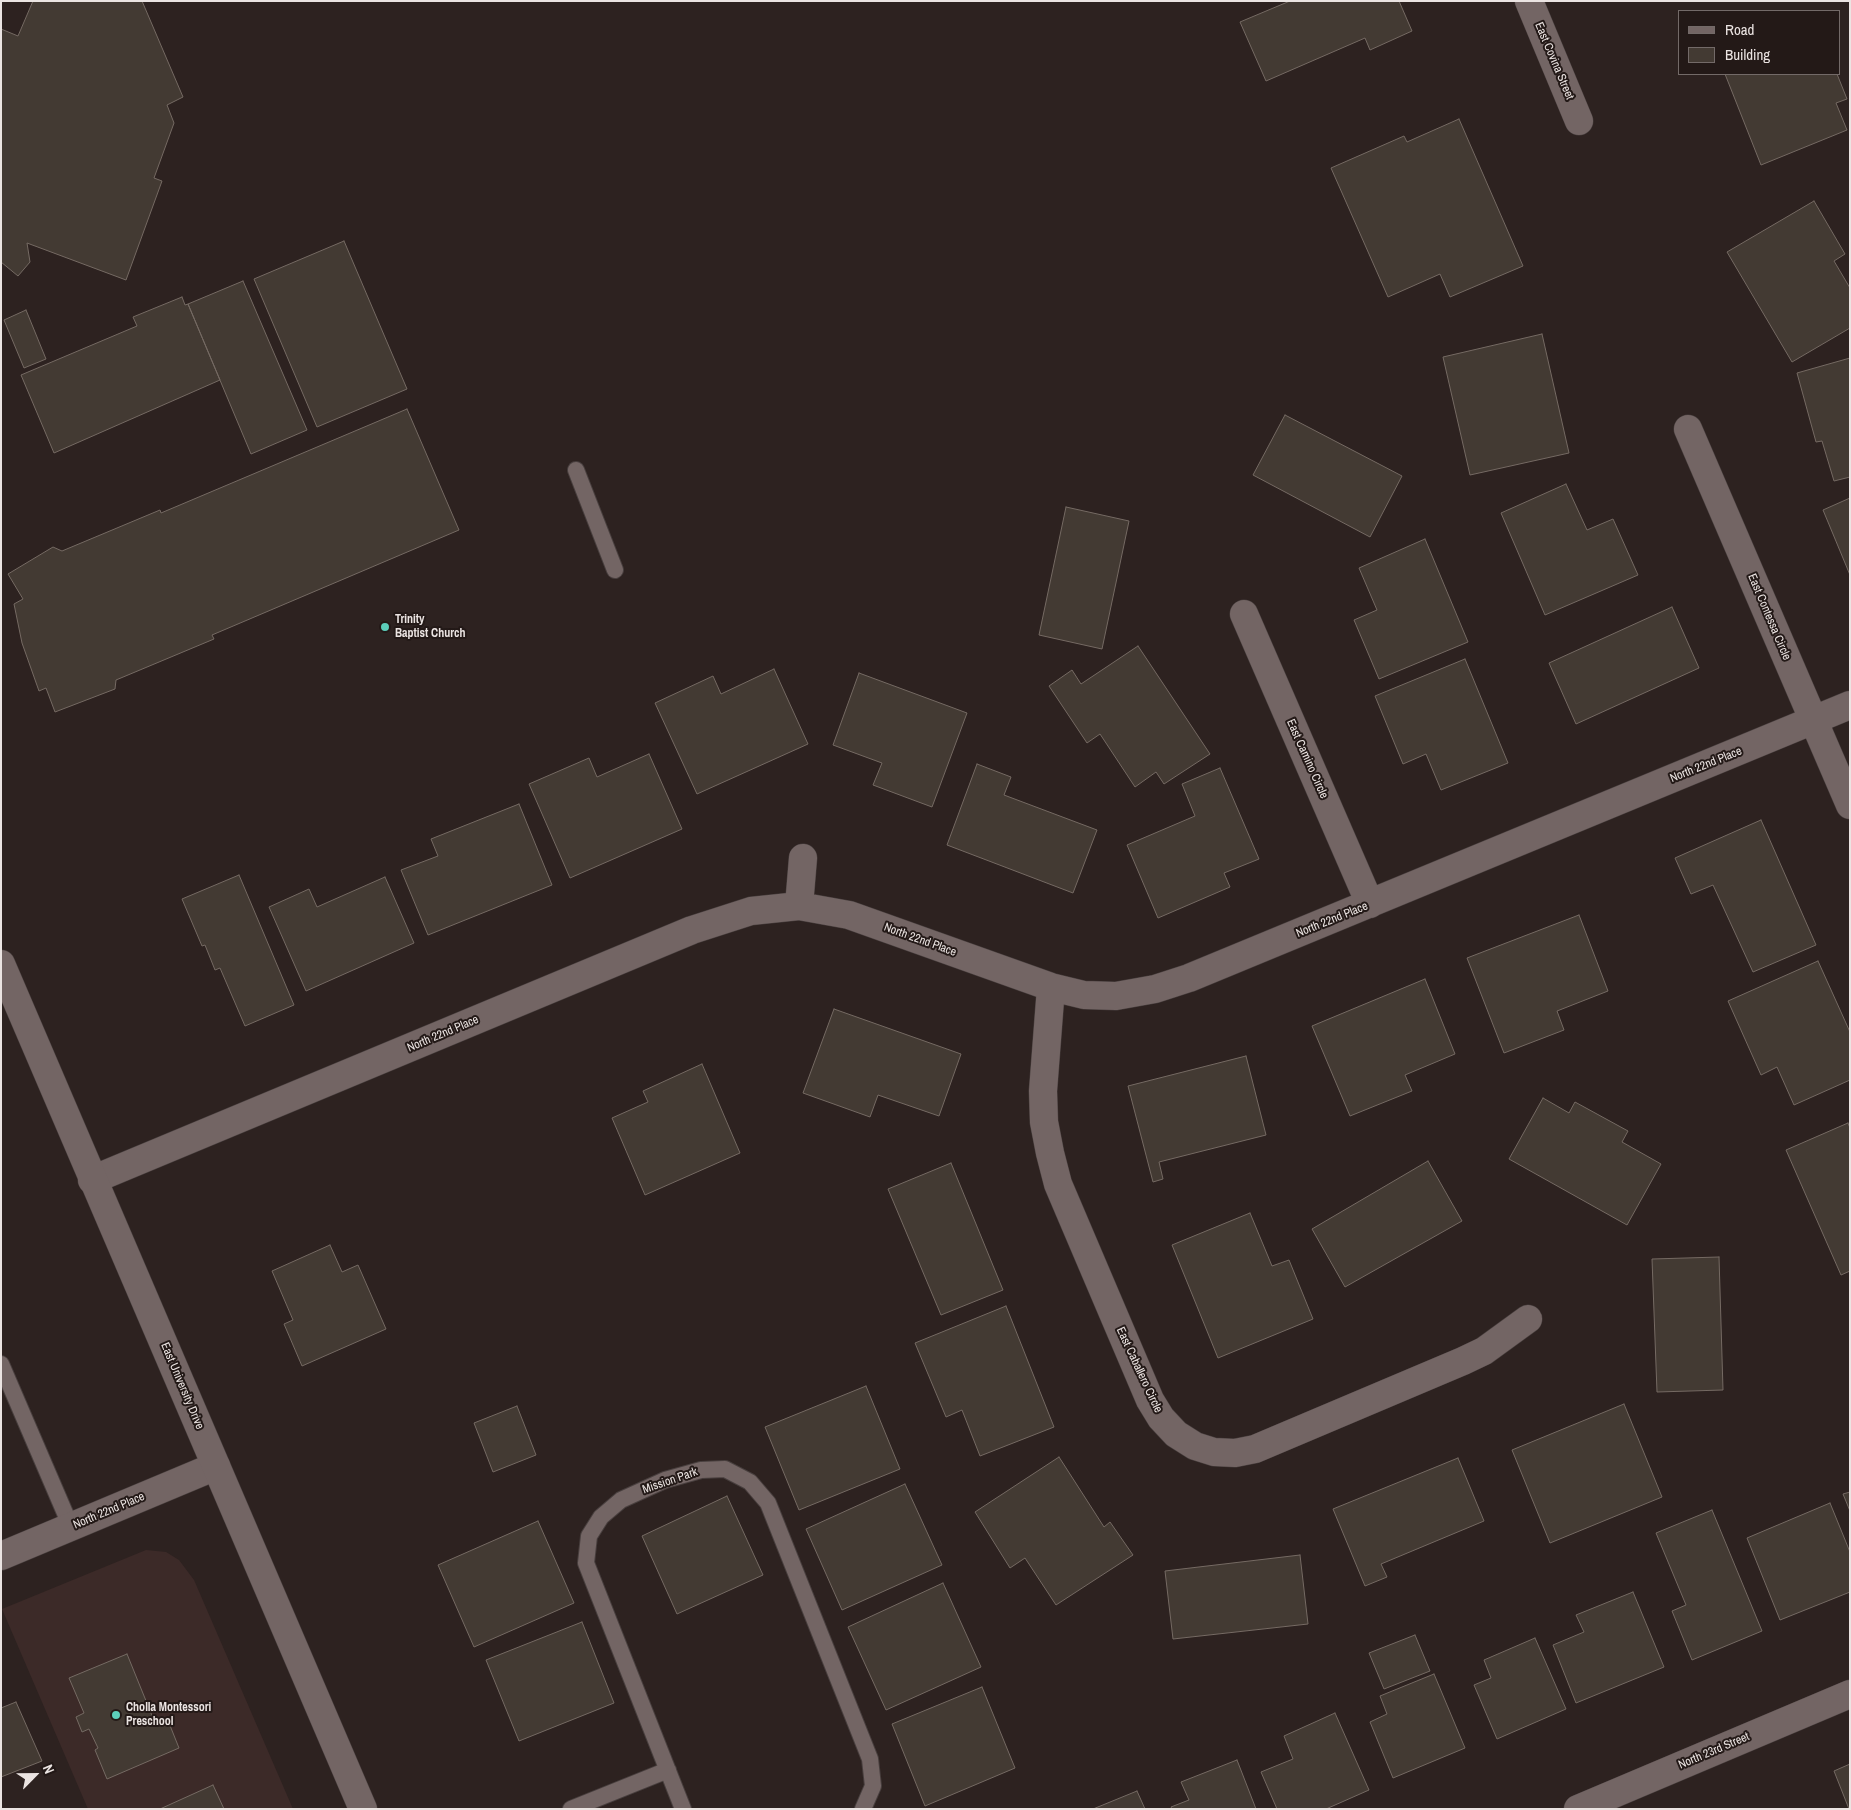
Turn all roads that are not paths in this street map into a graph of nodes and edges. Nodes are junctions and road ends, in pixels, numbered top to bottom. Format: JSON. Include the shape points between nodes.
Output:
{"nodes":[{"id":1,"x":1529,"y":1,"type":"edge"},
{"id":2,"x":1580,"y":121,"type":"dead end"},
{"id":3,"x":1688,"y":429,"type":"dead end"},
{"id":4,"x":576,"y":470,"type":"dead end"},
{"id":5,"x":615,"y":570,"type":"dead end"},
{"id":6,"x":1244,"y":614,"type":"dead end"},
{"id":7,"x":1850,"y":705,"type":"edge"},
{"id":8,"x":1813,"y":720,"type":"junction"},
{"id":9,"x":1850,"y":805,"type":"edge"},
{"id":10,"x":803,"y":858,"type":"dead end"},
{"id":11,"x":1370,"y":904,"type":"junction"},
{"id":12,"x":799,"y":906,"type":"junction"},
{"id":13,"x":1,"y":964,"type":"edge"},
{"id":14,"x":1050,"y":987,"type":"junction"},
{"id":15,"x":92,"y":1180,"type":"junction"},
{"id":16,"x":1528,"y":1319,"type":"dead end"},
{"id":17,"x":1,"y":1364,"type":"edge"},
{"id":18,"x":216,"y":1466,"type":"junction"},
{"id":19,"x":71,"y":1527,"type":"junction"},
{"id":20,"x":1,"y":1556,"type":"edge"},
{"id":21,"x":1850,"y":1694,"type":"edge"},
{"id":22,"x":668,"y":1770,"type":"junction"},
{"id":23,"x":363,"y":1809,"type":"edge"},
{"id":24,"x":571,"y":1809,"type":"edge"},
{"id":25,"x":683,"y":1809,"type":"edge"},
{"id":26,"x":863,"y":1809,"type":"edge"},
{"id":27,"x":1578,"y":1809,"type":"edge"}],
"edges":[{"from":1,"to":2,"type":"street","name":"East Covina Street"},
{"from":3,"to":8,"type":"street","name":"East Contessa Circle"},
{"from":4,"to":5,"type":"lane"},
{"from":6,"to":11,"type":"street","name":"East Camino Circle"},
{"from":7,"to":8,"type":"street","name":"North 22nd Place"},
{"from":8,"to":9,"type":"street","name":"East Contessa Circle"},
{"from":8,"to":11,"type":"street","name":"North 22nd Place"},
{"from":10,"to":12,"type":"street"},
{"from":11,"to":14,"type":"street","name":"North 22nd Place","via":[[1189,978],[1154,989],[1116,996],[1084,995]]},
{"from":12,"to":14,"type":"street","name":"North 22nd Place","via":[[857,918]]},
{"from":12,"to":15,"type":"street","name":"North 22nd Place","via":[[751,911],[692,930]]},
{"from":13,"to":15,"type":"street","name":"East University Drive"},
{"from":14,"to":16,"type":"street","name":"East Caballero Circle","via":[[1042,1091],[1044,1122],[1058,1184],[1150,1400],[1176,1434],[1195,1446],[1214,1452],[1235,1453],[1255,1449],[1463,1361],[1484,1351]]},
{"from":15,"to":18,"type":"street","name":"East University Drive"},
{"from":17,"to":19,"type":"lane"},
{"from":18,"to":19,"type":"street","name":"North 22nd Place"},
{"from":18,"to":23,"type":"street","name":"East University Drive"},
{"from":19,"to":20,"type":"street","name":"North 22nd Place"},
{"from":21,"to":27,"type":"street","name":"North 23rd Street"},
{"from":22,"to":24,"type":"lane"},
{"from":22,"to":25,"type":"lane","name":"Mission Park"},
{"from":22,"to":26,"type":"lane","name":"Mission Park","via":[[586,1563],[589,1536],[601,1517],[621,1500],[665,1480],[701,1470],[725,1469],[750,1482],[768,1503],[870,1759],[873,1786]]}]}
